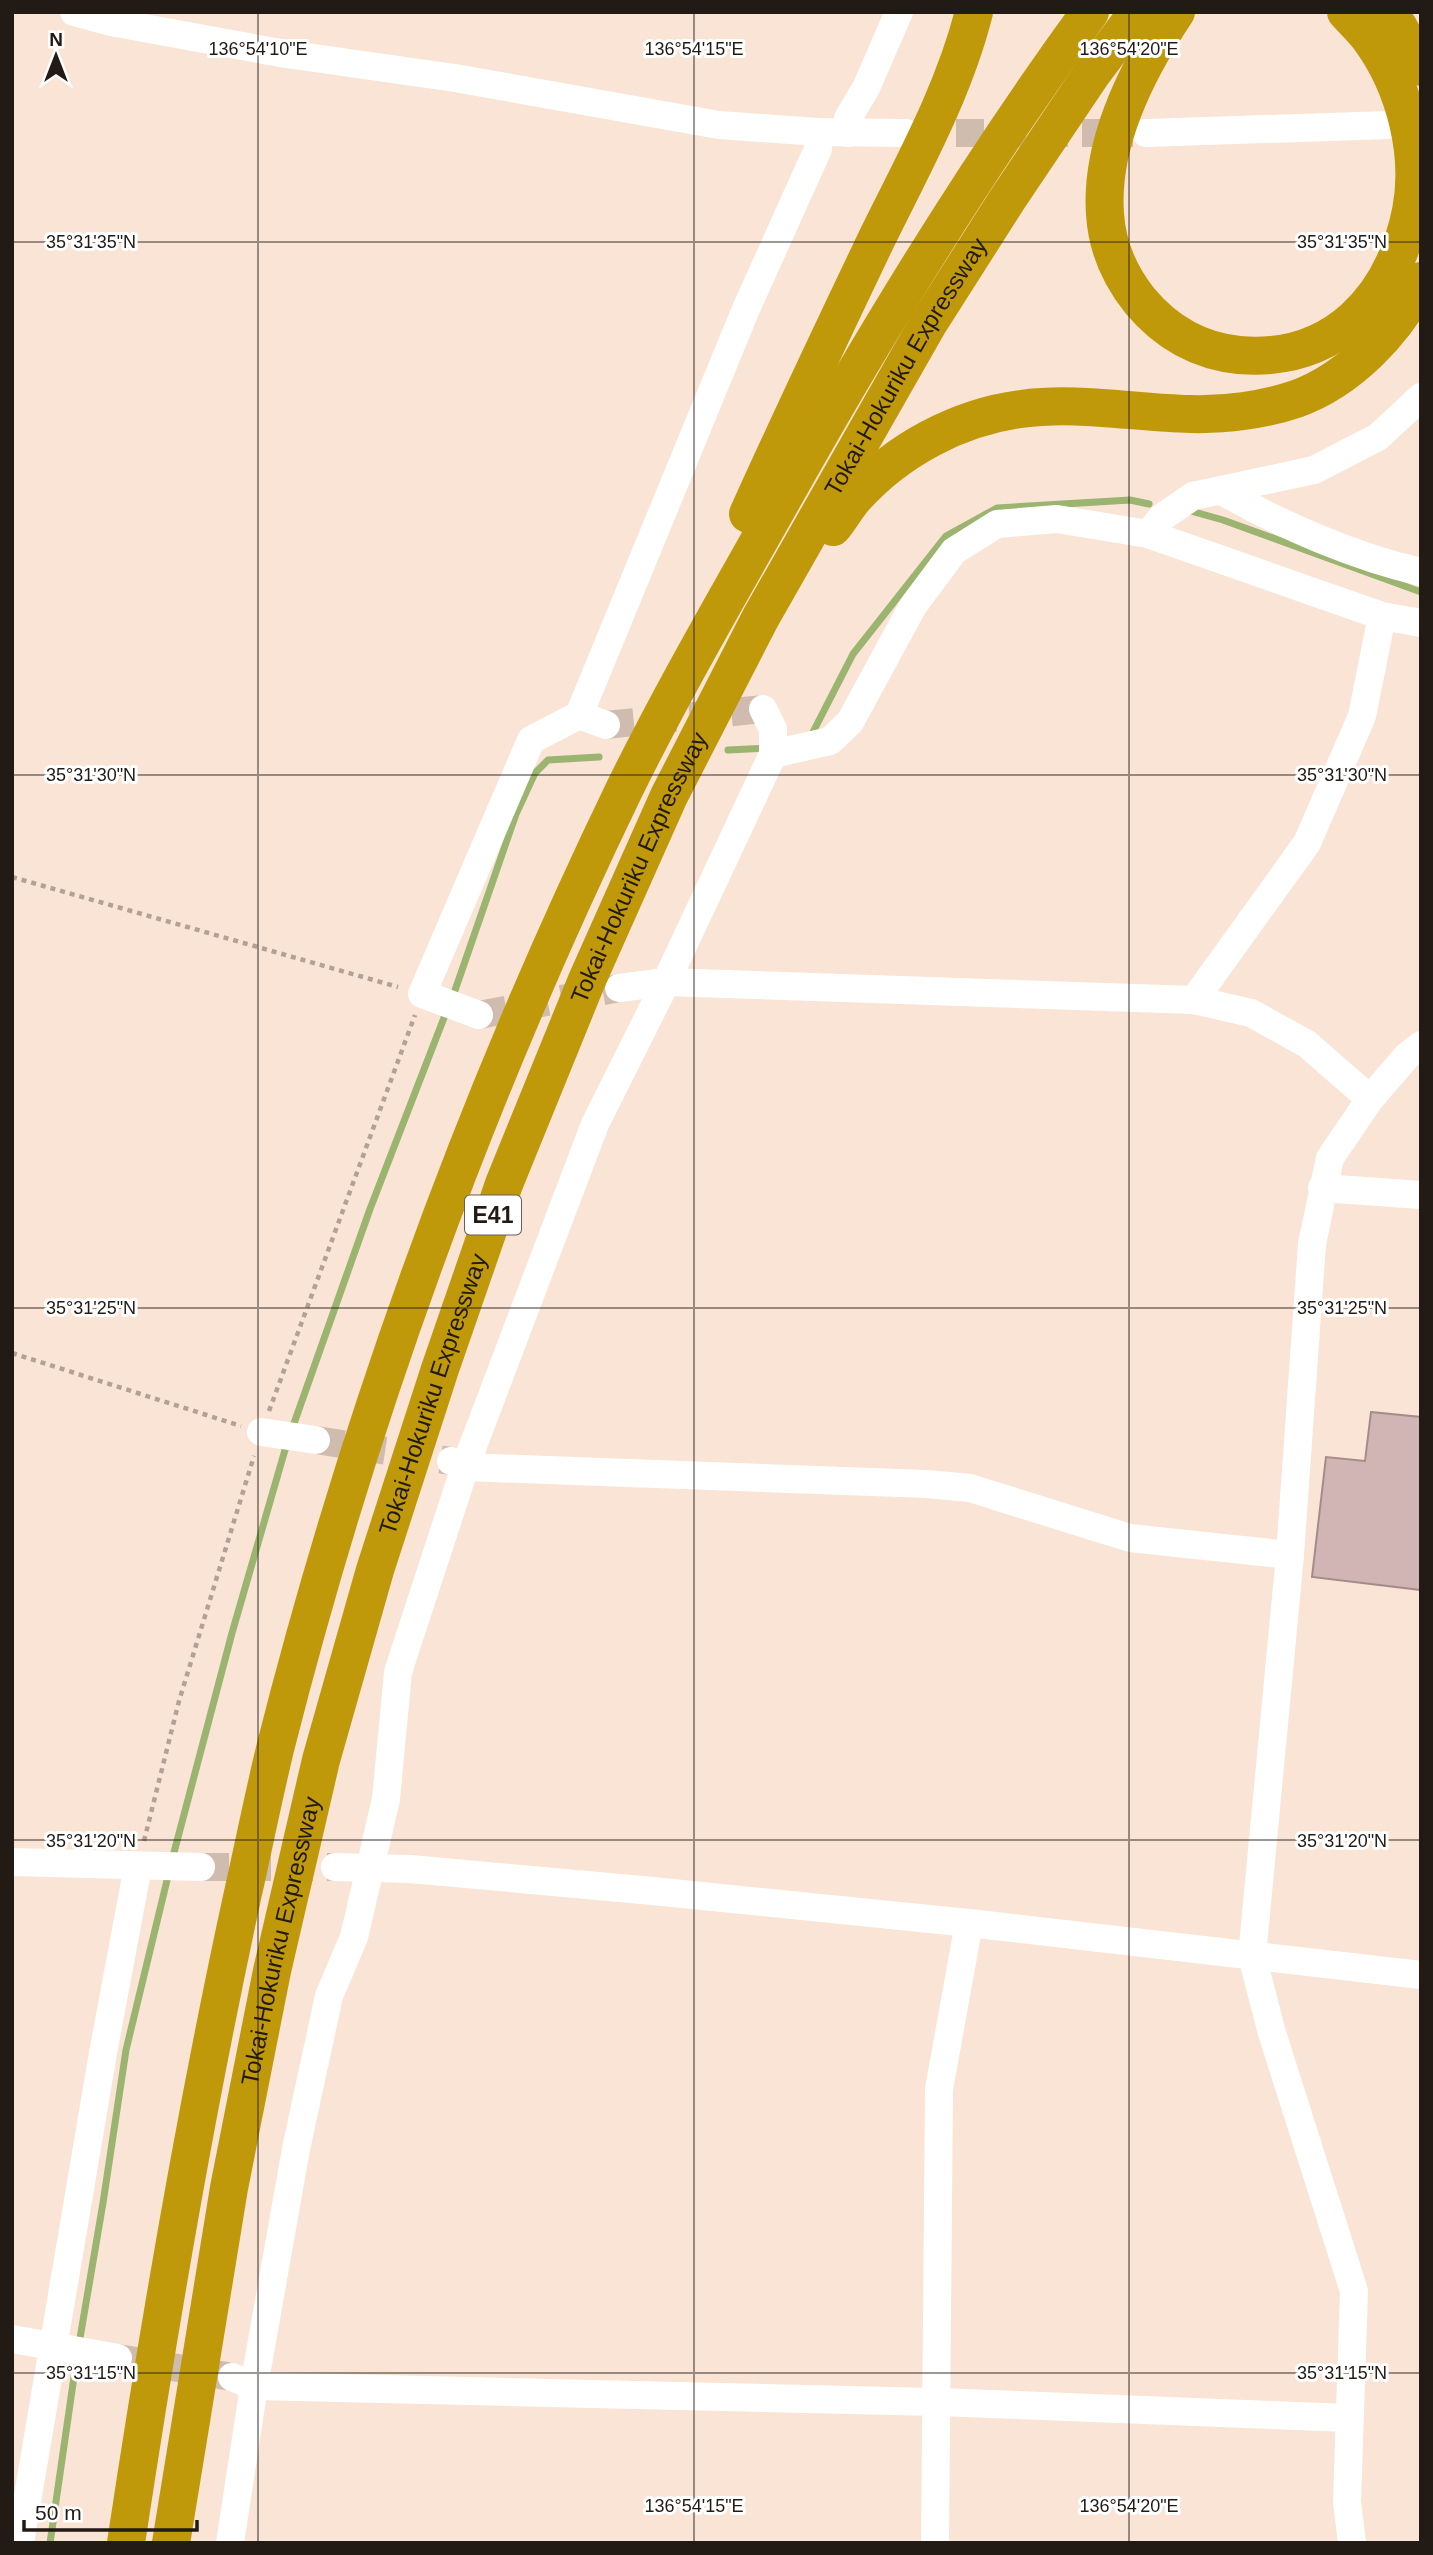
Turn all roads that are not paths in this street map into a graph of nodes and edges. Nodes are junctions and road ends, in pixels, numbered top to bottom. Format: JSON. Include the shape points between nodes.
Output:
{"nodes":[{"id":1,"x":74,"y":12,"type":"edge"},
{"id":2,"x":899,"y":12,"type":"edge"},
{"id":3,"x":974,"y":12,"type":"edge"},
{"id":4,"x":1090,"y":12,"type":"edge"},
{"id":5,"x":1138,"y":12,"type":"edge"},
{"id":6,"x":1176,"y":12,"type":"edge"},
{"id":7,"x":1346,"y":12,"type":"edge"},
{"id":8,"x":1386,"y":12,"type":"edge"},
{"id":9,"x":1421,"y":66,"type":"edge"},
{"id":10,"x":1388,"y":125,"type":"dead end"},
{"id":11,"x":818,"y":132,"type":"junction"},
{"id":12,"x":848,"y":133,"type":"junction"},
{"id":13,"x":906,"y":133,"type":"tunnel mouth"},
{"id":14,"x":1146,"y":133,"type":"tunnel mouth"},
{"id":15,"x":1421,"y":281,"type":"edge"},
{"id":16,"x":1421,"y":397,"type":"edge"},
{"id":17,"x":1222,"y":491,"type":"junction"},
{"id":18,"x":1148,"y":534,"type":"junction"},
{"id":19,"x":1421,"y":572,"type":"edge"},
{"id":20,"x":1382,"y":616,"type":"junction"},
{"id":21,"x":1421,"y":623,"type":"edge"},
{"id":22,"x":579,"y":715,"type":"junction"},
{"id":23,"x":606,"y":725,"type":"tunnel mouth"},
{"id":24,"x":625,"y":788,"type":"junction"},
{"id":25,"x":666,"y":982,"type":"junction"},
{"id":26,"x":603,"y":984,"type":"junction"},
{"id":27,"x":1194,"y":1000,"type":"junction"},
{"id":28,"x":472,"y":1012,"type":"tunnel mouth"},
{"id":29,"x":1421,"y":1045,"type":"edge"},
{"id":30,"x":1370,"y":1099,"type":"junction"},
{"id":31,"x":1322,"y":1188,"type":"junction"},
{"id":32,"x":1421,"y":1195,"type":"edge"},
{"id":33,"x":268,"y":1433,"type":"road end"},
{"id":34,"x":310,"y":1439,"type":"tunnel mouth"},
{"id":35,"x":458,"y":1464,"type":"junction"},
{"id":36,"x":1290,"y":1555,"type":"junction"},
{"id":37,"x":12,"y":1862,"type":"edge"},
{"id":38,"x":142,"y":1866,"type":"junction"},
{"id":39,"x":198,"y":1867,"type":"tunnel mouth"},
{"id":40,"x":335,"y":1867,"type":"tunnel mouth"},
{"id":41,"x":370,"y":1867,"type":"junction"},
{"id":42,"x":969,"y":1923,"type":"junction"},
{"id":43,"x":1252,"y":1956,"type":"junction"},
{"id":44,"x":1421,"y":1975,"type":"edge"},
{"id":45,"x":12,"y":2339,"type":"edge"},
{"id":46,"x":57,"y":2347,"type":"junction"},
{"id":47,"x":106,"y":2356,"type":"tunnel mouth"},
{"id":48,"x":243,"y":2381,"type":"junction"},
{"id":49,"x":938,"y":2402,"type":"junction"},
{"id":50,"x":1349,"y":2418,"type":"junction"},
{"id":51,"x":20,"y":2543,"type":"edge"},
{"id":52,"x":126,"y":2543,"type":"edge"},
{"id":53,"x":172,"y":2543,"type":"edge"},
{"id":54,"x":230,"y":2543,"type":"edge"},
{"id":55,"x":935,"y":2543,"type":"edge"},
{"id":56,"x":1352,"y":2543,"type":"edge"}],
"edges":[{"from":1,"to":11,"type":"street","via":[[286,54],[456,78],[719,125]]},
{"from":2,"to":12,"type":"street","via":[[848,118]]},
{"from":3,"to":24,"type":"highway","via":[[942,105],[812,372]]},
{"from":4,"to":24,"type":"highway","name":"Tokai-Hokuriku Expressway","number":"E41","via":[[893,307]]},
{"from":5,"to":26,"type":"highway","name":"Tokai-Hokuriku Expressway","number":"E41","via":[[1093,72],[928,324],[761,617],[669,796]]},
{"from":6,"to":7,"type":"highway","via":[[1131,93],[1115,137],[1106,174],[1105,215],[1112,251],[1128,286],[1154,318],[1184,340],[1220,353],[1263,357],[1299,351],[1334,336],[1388,277],[1405,241],[1414,196],[1414,155],[1406,113],[1371,40]]},
{"from":8,"to":9,"type":"highway"},
{"from":10,"to":14,"type":"street"},
{"from":11,"to":12,"type":"street"},
{"from":11,"to":22,"type":"street","via":[[818,149],[746,309]]},
{"from":12,"to":13,"type":"street"},
{"from":15,"to":26,"type":"highway","via":[[1381,340],[1341,375],[1296,399],[1247,410],[1192,414],[1069,405],[1019,409],[933,437],[894,461],[856,496],[817,548],[772,626],[635,895]]},
{"from":16,"to":17,"type":"street","via":[[1378,437],[1314,470]]},
{"from":17,"to":18,"type":"street","via":[[1193,496],[1161,518]]},
{"from":17,"to":19,"type":"street","via":[[1262,515],[1388,565]]},
{"from":18,"to":20,"type":"street"},
{"from":18,"to":25,"type":"street","via":[[1057,519],[997,524],[954,551],[913,606],[850,722],[830,741],[770,737]]},
{"from":20,"to":21,"type":"street"},
{"from":20,"to":27,"type":"street","via":[[1363,716],[1307,844]]},
{"from":22,"to":23,"type":"street"},
{"from":22,"to":28,"type":"street","via":[[531,740],[429,996]]},
{"from":24,"to":52,"type":"highway","name":"Tokai-Hokuriku Expressway","number":"E41","via":[[458,1172],[393,1352],[328,1558],[276,1747],[228,1962],[185,2179]]},
{"from":25,"to":26,"type":"street"},
{"from":25,"to":27,"type":"street"},
{"from":25,"to":35,"type":"street","via":[[595,1124]]},
{"from":26,"to":53,"type":"highway","name":"Tokai-Hokuriku Expressway","number":"E41","via":[[504,1184],[375,1570],[321,1760],[272,1971],[229,2188]]},
{"from":27,"to":30,"type":"street","via":[[1251,1013],[1307,1045]]},
{"from":29,"to":30,"type":"street"},
{"from":30,"to":31,"type":"street","via":[[1330,1158]]},
{"from":31,"to":32,"type":"street"},
{"from":31,"to":36,"type":"street","via":[[1312,1244]]},
{"from":33,"to":34,"type":"street"},
{"from":35,"to":36,"type":"street","via":[[970,1488],[1130,1538]]},
{"from":35,"to":41,"type":"street","via":[[398,1672],[386,1799]]},
{"from":36,"to":43,"type":"street"},
{"from":37,"to":38,"type":"street"},
{"from":38,"to":39,"type":"street"},
{"from":38,"to":46,"type":"street","via":[[103,2053]]},
{"from":40,"to":41,"type":"street"},
{"from":41,"to":42,"type":"street"},
{"from":41,"to":48,"type":"street","via":[[354,1937],[329,1996]]},
{"from":42,"to":43,"type":"street"},
{"from":42,"to":49,"type":"street","via":[[939,2089]]},
{"from":43,"to":44,"type":"street"},
{"from":43,"to":50,"type":"street","via":[[1354,2291]]},
{"from":45,"to":46,"type":"street"},
{"from":46,"to":47,"type":"street"},
{"from":46,"to":51,"type":"street"},
{"from":48,"to":49,"type":"street"},
{"from":48,"to":54,"type":"street"},
{"from":49,"to":50,"type":"street"},
{"from":49,"to":55,"type":"street"},
{"from":50,"to":56,"type":"street"}]}
